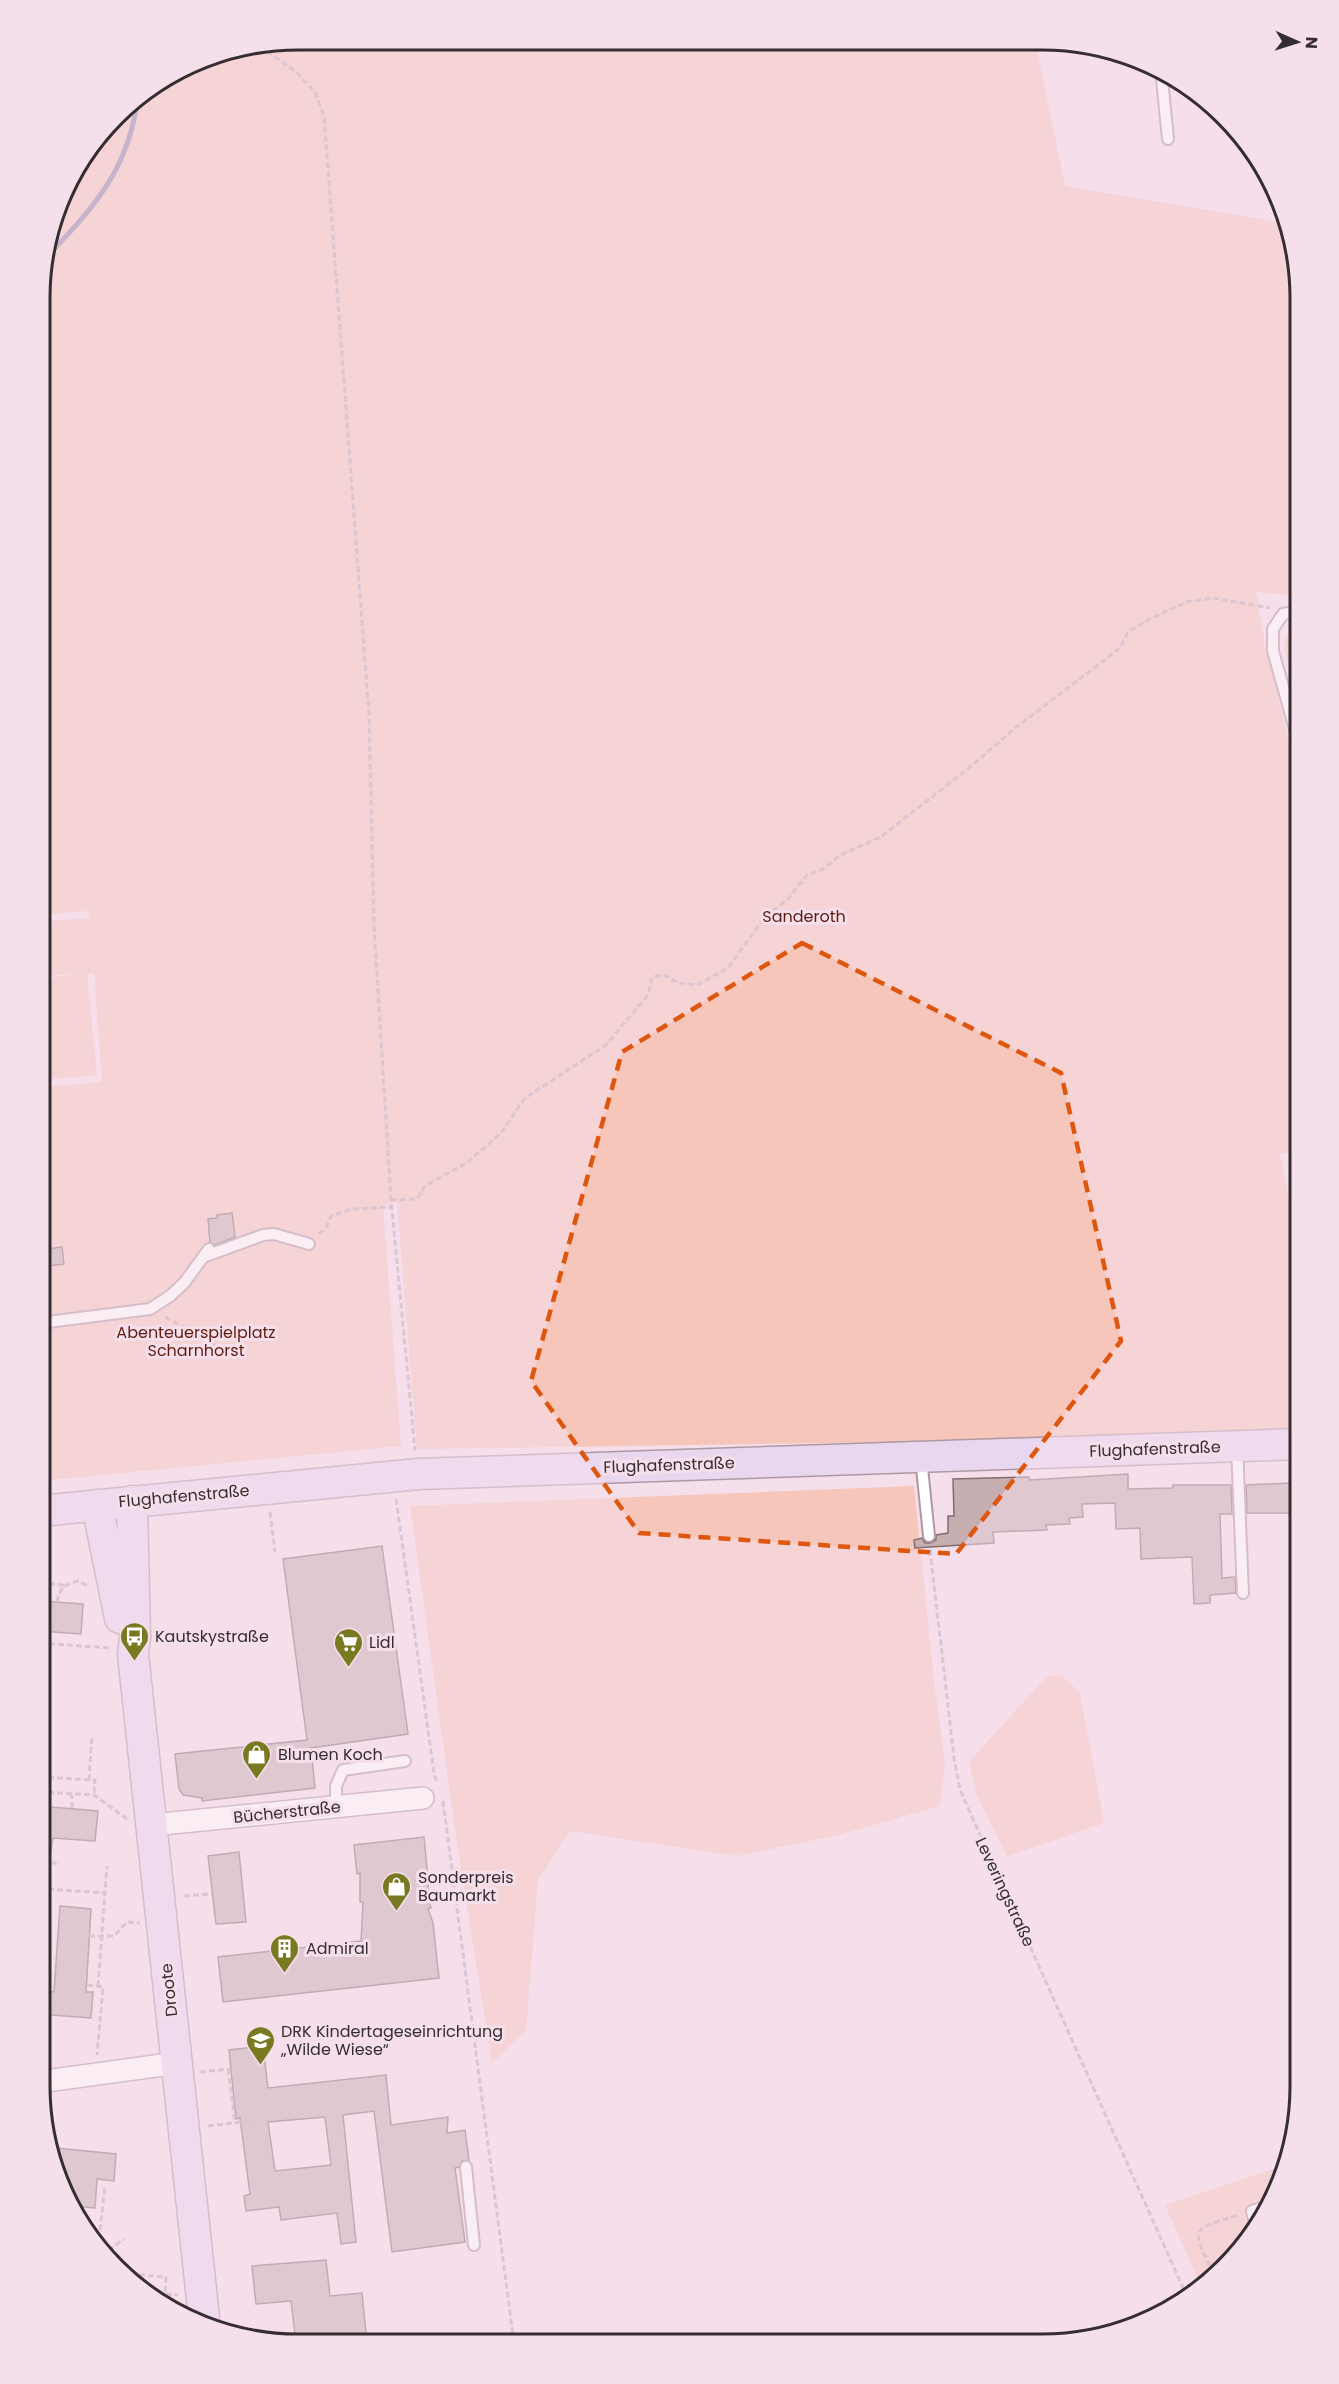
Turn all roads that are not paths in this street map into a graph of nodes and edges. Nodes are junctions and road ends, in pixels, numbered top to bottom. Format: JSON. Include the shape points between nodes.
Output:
{"nodes":[{"id":1,"x":1162,"y":81,"type":"edge"},
{"id":2,"x":1168,"y":139,"type":"dead end"},
{"id":3,"x":1290,"y":613,"type":"edge"},
{"id":4,"x":1290,"y":711,"type":"edge"},
{"id":5,"x":309,"y":1244,"type":"dead end"},
{"id":6,"x":50,"y":1322,"type":"edge"},
{"id":7,"x":1290,"y":1444,"type":"edge"},
{"id":8,"x":1237,"y":1447,"type":"junction"},
{"id":9,"x":921,"y":1458,"type":"junction"},
{"id":10,"x":132,"y":1501,"type":"junction"},
{"id":11,"x":97,"y":1505,"type":"junction"},
{"id":12,"x":50,"y":1509,"type":"edge"},
{"id":13,"x":929,"y":1536,"type":"road end"},
{"id":14,"x":1243,"y":1593,"type":"dead end"},
{"id":15,"x":122,"y":1651,"type":"junction"},
{"id":16,"x":405,"y":1761,"type":"dead end"},
{"id":17,"x":435,"y":1795,"type":"road end"},
{"id":18,"x":336,"y":1807,"type":"junction"},
{"id":19,"x":141,"y":1824,"type":"junction"},
{"id":20,"x":187,"y":2068,"type":"junction"},
{"id":21,"x":50,"y":2080,"type":"edge"},
{"id":22,"x":465,"y":2167,"type":"dead end"},
{"id":23,"x":474,"y":2245,"type":"dead end"},
{"id":24,"x":204,"y":2316,"type":"edge"}],
"edges":[{"from":1,"to":2,"type":"lane"},
{"from":3,"to":4,"type":"lane","via":[[1283,614],[1273,629],[1273,651]]},
{"from":5,"to":6,"type":"lane","via":[[274,1234],[263,1235],[206,1253],[184,1283],[150,1309]]},
{"from":7,"to":8,"type":"main road","name":"Flughafenstraße"},
{"from":8,"to":9,"type":"main road","name":"Flughafenstraße"},
{"from":8,"to":14,"type":"lane"},
{"from":9,"to":10,"type":"main road","name":"Flughafenstraße","via":[[418,1474]]},
{"from":9,"to":13,"type":"lane"},
{"from":10,"to":11,"type":"main road","name":"Flughafenstraße"},
{"from":10,"to":15,"type":"main road","name":"Droote","via":[[135,1637]]},
{"from":11,"to":12,"type":"main road","name":"Flughafenstraße"},
{"from":11,"to":15,"type":"main road","name":"Droote","via":[[124,1640]]},
{"from":15,"to":19,"type":"main road","name":"Droote"},
{"from":16,"to":18,"type":"lane","via":[[343,1770],[336,1785]]},
{"from":17,"to":18,"type":"street","name":"Bücherstraße"},
{"from":18,"to":19,"type":"street","name":"Bücherstraße"},
{"from":19,"to":20,"type":"main road","name":"Droote"},
{"from":20,"to":21,"type":"street"},
{"from":20,"to":24,"type":"main road","name":"Droote"},
{"from":22,"to":23,"type":"lane"}]}
